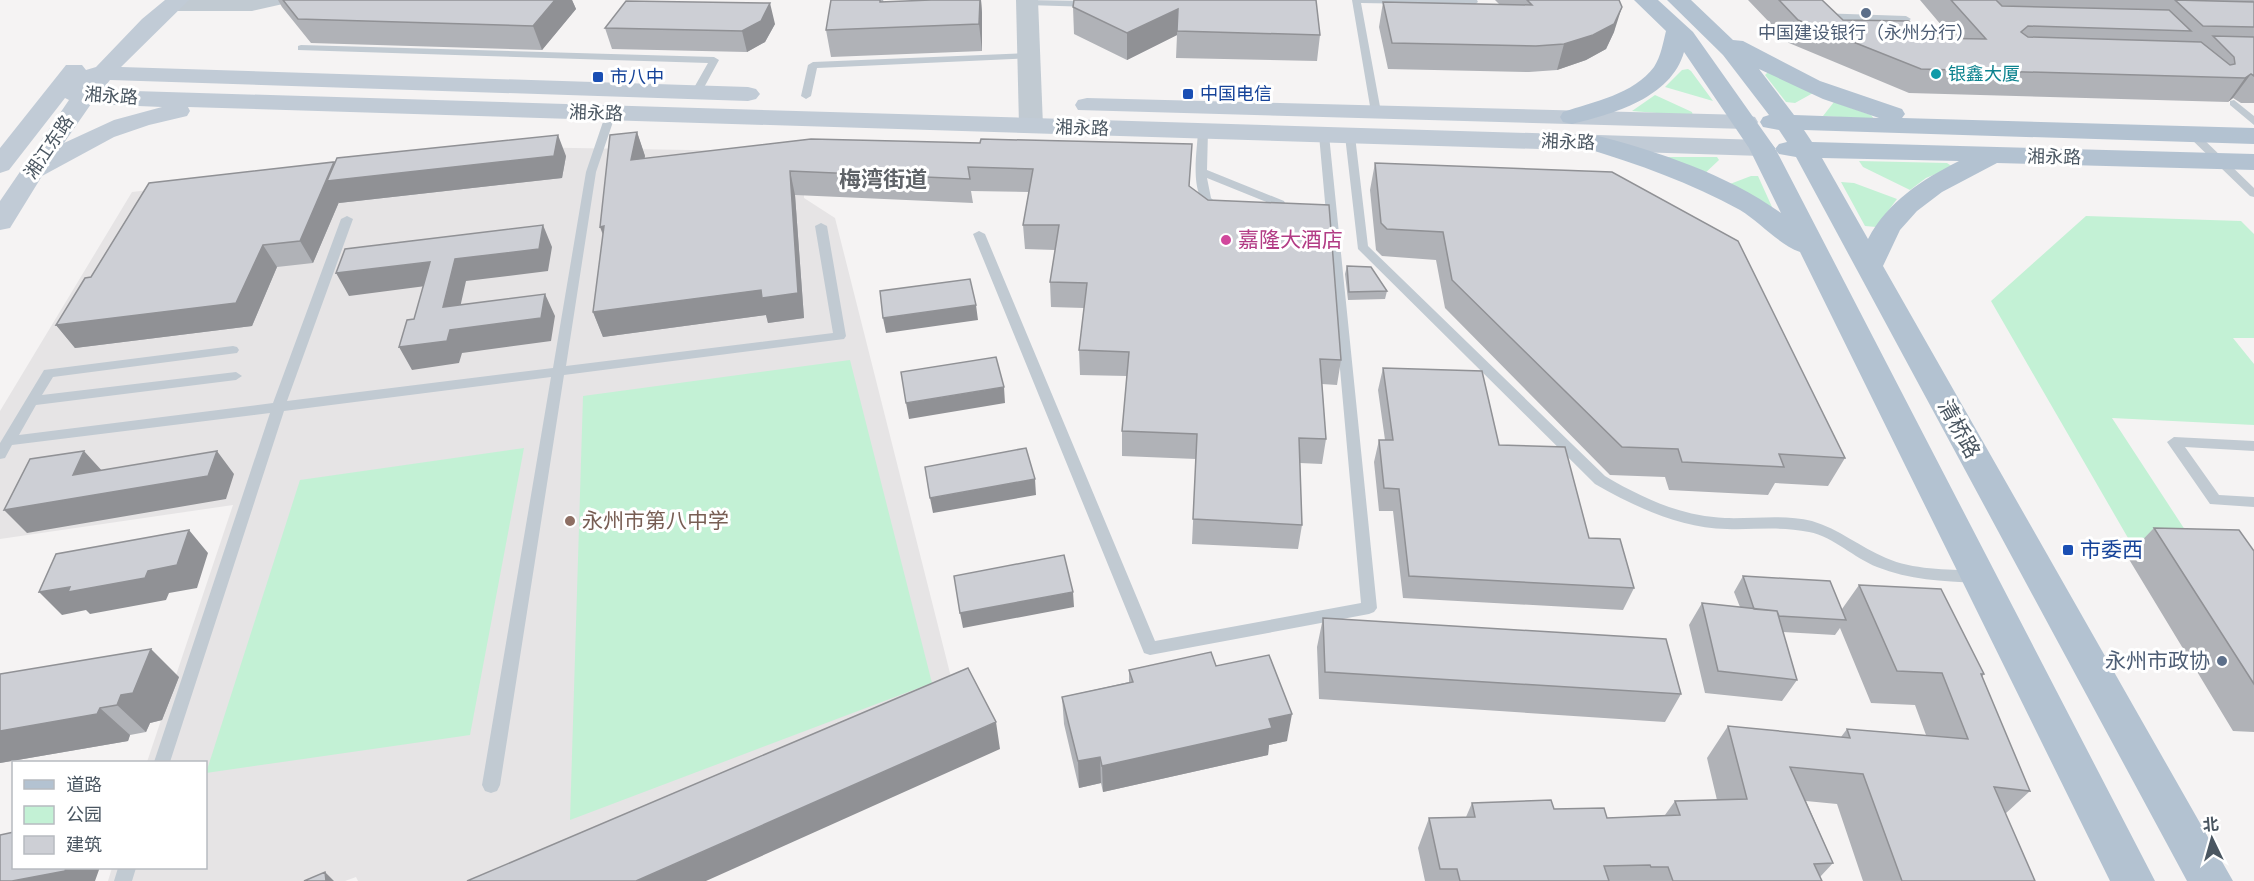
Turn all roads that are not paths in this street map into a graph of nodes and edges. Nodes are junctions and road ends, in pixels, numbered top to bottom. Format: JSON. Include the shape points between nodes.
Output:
{"nodes":[{"id":1,"x":276,"y":0,"type":"edge"},
{"id":2,"x":1356,"y":0,"type":"edge"},
{"id":3,"x":1645,"y":0,"type":"edge"},
{"id":4,"x":1678,"y":0,"type":"edge"},
{"id":5,"x":1798,"y":0,"type":"edge"},
{"id":6,"x":1027,"y":1,"type":"edge"},
{"id":7,"x":1427,"y":1,"type":"edge"},
{"id":8,"x":167,"y":2,"type":"edge"},
{"id":9,"x":1474,"y":2,"type":"edge"},
{"id":10,"x":1103,"y":4,"type":"edge"},
{"id":11,"x":1816,"y":16,"type":"junction"},
{"id":12,"x":1906,"y":19,"type":"edge"},
{"id":13,"x":1831,"y":30,"type":"edge"},
{"id":14,"x":1681,"y":33,"type":"junction"},
{"id":15,"x":1718,"y":36,"type":"junction"},
{"id":16,"x":135,"y":38,"type":"junction"},
{"id":17,"x":301,"y":48,"type":"dead end"},
{"id":18,"x":1029,"y":56,"type":"junction"},
{"id":19,"x":97,"y":57,"type":"junction"},
{"id":20,"x":183,"y":76,"type":"junction"},
{"id":21,"x":59,"y":86,"type":"junction"},
{"id":22,"x":696,"y":93,"type":"junction"},
{"id":23,"x":806,"y":96,"type":"junction"},
{"id":24,"x":83,"y":97,"type":"junction"},
{"id":25,"x":234,"y":102,"type":"junction"},
{"id":26,"x":2234,"y":104,"type":"dead end"},
{"id":27,"x":1376,"y":112,"type":"junction"},
{"id":28,"x":611,"y":113,"type":"junction"},
{"id":29,"x":1031,"y":115,"type":"junction"},
{"id":30,"x":1572,"y":117,"type":"junction"},
{"id":31,"x":1787,"y":122,"type":"junction"},
{"id":32,"x":2254,"y":122,"type":"edge"},
{"id":33,"x":1948,"y":127,"type":"junction"},
{"id":34,"x":1203,"y":131,"type":"junction"},
{"id":35,"x":2192,"y":134,"type":"junction"},
{"id":36,"x":1324,"y":135,"type":"junction"},
{"id":37,"x":1754,"y":135,"type":"junction"},
{"id":38,"x":1350,"y":136,"type":"junction"},
{"id":39,"x":2254,"y":136,"type":"edge"},
{"id":40,"x":1594,"y":143,"type":"junction"},
{"id":41,"x":1804,"y":149,"type":"junction"},
{"id":42,"x":1993,"y":155,"type":"junction"},
{"id":43,"x":2220,"y":161,"type":"junction"},
{"id":44,"x":2254,"y":162,"type":"edge"},
{"id":45,"x":0,"y":165,"type":"edge"},
{"id":46,"x":1202,"y":172,"type":"junction"},
{"id":47,"x":30,"y":175,"type":"junction"},
{"id":48,"x":2254,"y":194,"type":"edge"},
{"id":49,"x":1230,"y":215,"type":"edge"},
{"id":50,"x":1270,"y":218,"type":"edge"},
{"id":51,"x":347,"y":219,"type":"dead end"},
{"id":52,"x":0,"y":222,"type":"edge"},
{"id":53,"x":821,"y":226,"type":"dead end"},
{"id":54,"x":979,"y":234,"type":"dead end"},
{"id":55,"x":1814,"y":254,"type":"junction"},
{"id":56,"x":1867,"y":264,"type":"junction"},
{"id":57,"x":233,"y":350,"type":"dead end"},
{"id":58,"x":558,"y":372,"type":"junction"},
{"id":59,"x":236,"y":376,"type":"dead end"},
{"id":60,"x":32,"y":401,"type":"junction"},
{"id":61,"x":278,"y":408,"type":"junction"},
{"id":62,"x":8,"y":441,"type":"junction"},
{"id":63,"x":2254,"y":446,"type":"edge"},
{"id":64,"x":0,"y":454,"type":"edge"},
{"id":65,"x":2254,"y":502,"type":"edge"},
{"id":66,"x":1980,"y":578,"type":"junction"},
{"id":67,"x":162,"y":761,"type":"edge"},
{"id":68,"x":491,"y":785,"type":"dead end"},
{"id":69,"x":2133,"y":881,"type":"edge"},
{"id":70,"x":2211,"y":881,"type":"edge"}],
"edges":[{"from":1,"to":8,"type":"street","via":[[252,5]]},
{"from":2,"to":7,"type":"lane"},
{"from":2,"to":27,"type":"lane"},
{"from":3,"to":14,"type":"main road"},
{"from":4,"to":15,"type":"main road","name":"清桥路"},
{"from":5,"to":11,"type":"lane"},
{"from":6,"to":10,"type":"lane"},
{"from":6,"to":18,"type":"street"},
{"from":7,"to":9,"type":"lane"},
{"from":8,"to":16,"type":"main road","name":"湘江东路"},
{"from":8,"to":19,"type":"main road","name":"湘江东路"},
{"from":11,"to":12,"type":"lane"},
{"from":11,"to":13,"type":"lane"},
{"from":14,"to":15,"type":"main road"},
{"from":14,"to":30,"type":"main road","via":[[1670,59],[1654,81],[1623,100]]},
{"from":14,"to":37,"type":"main road"},
{"from":15,"to":31,"type":"main road","name":"清桥路"},
{"from":15,"to":33,"type":"main road","via":[[1779,71],[1832,95]]},
{"from":16,"to":19,"type":"main road","name":"湘江东路"},
{"from":16,"to":20,"type":"main road","via":[[142,55],[156,67]]},
{"from":17,"to":22,"type":"lane","via":[[714,60]]},
{"from":18,"to":23,"type":"lane","via":[[813,65]]},
{"from":18,"to":29,"type":"street"},
{"from":19,"to":20,"type":"main road","name":"湘永路"},
{"from":19,"to":21,"type":"main road","name":"湘永路"},
{"from":19,"to":24,"type":"main road","name":"湘江东路"},
{"from":20,"to":22,"type":"main road","name":"湘永路"},
{"from":21,"to":24,"type":"main road","name":"湘永路"},
{"from":21,"to":45,"type":"main road","name":"湘江东路"},
{"from":22,"to":23,"type":"main road","name":"湘永路"},
{"from":23,"to":29,"type":"main road","name":"湘永路"},
{"from":24,"to":25,"type":"main road","name":"湘永路"},
{"from":24,"to":47,"type":"main road","name":"湘江东路"},
{"from":25,"to":28,"type":"main road","name":"湘永路"},
{"from":25,"to":47,"type":"main road","via":[[164,113],[115,127],[65,150]]},
{"from":26,"to":32,"type":"lane"},
{"from":27,"to":29,"type":"main road","name":"湘永路"},
{"from":27,"to":30,"type":"main road","name":"湘永路"},
{"from":28,"to":29,"type":"main road","name":"湘永路"},
{"from":28,"to":58,"type":"lane","via":[[591,172]]},
{"from":29,"to":34,"type":"main road","name":"湘永路"},
{"from":30,"to":37,"type":"main road","name":"湘永路"},
{"from":31,"to":33,"type":"main road","name":"湘永路"},
{"from":31,"to":37,"type":"main road","name":"湘永路"},
{"from":31,"to":41,"type":"main road","name":"清桥路"},
{"from":33,"to":35,"type":"main road","name":"湘永路"},
{"from":34,"to":36,"type":"main road","name":"湘永路"},
{"from":34,"to":46,"type":"lane"},
{"from":35,"to":39,"type":"main road","name":"湘永路"},
{"from":35,"to":43,"type":"lane"},
{"from":36,"to":38,"type":"main road","name":"湘永路"},
{"from":36,"to":54,"type":"lane","via":[[1369,608],[1150,648]]},
{"from":37,"to":40,"type":"main road","name":"湘永路"},
{"from":37,"to":41,"type":"main road","name":"湘永路"},
{"from":37,"to":55,"type":"main road"},
{"from":38,"to":40,"type":"main road","name":"湘永路"},
{"from":38,"to":66,"type":"lane","via":[[1362,247],[1600,480],[1622,494],[1686,518],[1713,523],[1806,526],[1823,530],[1900,569]]},
{"from":40,"to":55,"type":"main road","via":[[1662,163],[1754,207]]},
{"from":41,"to":42,"type":"main road","name":"湘永路"},
{"from":41,"to":56,"type":"main road","name":"清桥路"},
{"from":42,"to":43,"type":"main road","name":"湘永路"},
{"from":42,"to":56,"type":"main road","via":[[1948,177],[1914,200],[1888,227]]},
{"from":43,"to":44,"type":"main road","name":"湘永路"},
{"from":43,"to":48,"type":"lane"},
{"from":46,"to":49,"type":"lane","via":[[1206,201]]},
{"from":46,"to":50,"type":"lane","via":[[1280,203],[1281,219]]},
{"from":47,"to":52,"type":"main road","name":"湘江东路"},
{"from":51,"to":61,"type":"lane"},
{"from":53,"to":58,"type":"lane","via":[[840,336]]},
{"from":55,"to":56,"type":"main road"},
{"from":55,"to":66,"type":"main road"},
{"from":56,"to":70,"type":"main road","name":"清桥路"},
{"from":57,"to":60,"type":"lane","via":[[49,373]]},
{"from":58,"to":61,"type":"lane"},
{"from":58,"to":68,"type":"lane"},
{"from":59,"to":60,"type":"lane"},
{"from":60,"to":62,"type":"lane"},
{"from":61,"to":62,"type":"lane"},
{"from":61,"to":67,"type":"lane"},
{"from":62,"to":64,"type":"lane"},
{"from":63,"to":65,"type":"lane","via":[[2174,442],[2216,500]]},
{"from":66,"to":69,"type":"main road"}]}
